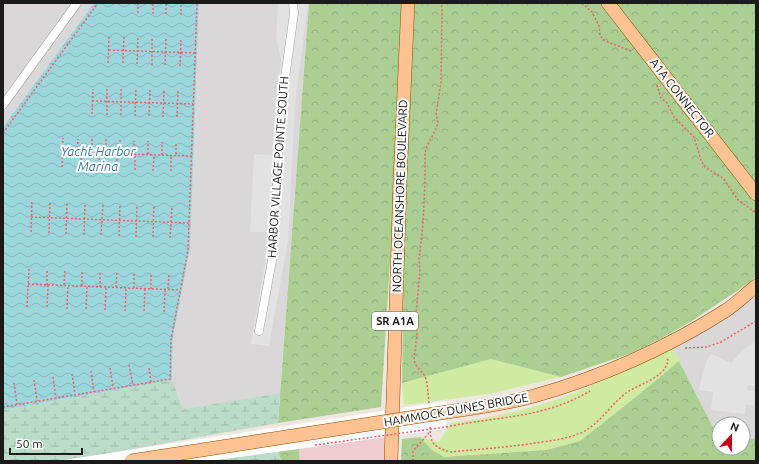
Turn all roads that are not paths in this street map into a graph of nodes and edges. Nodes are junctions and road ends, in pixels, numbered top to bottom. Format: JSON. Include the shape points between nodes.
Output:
{"nodes":[{"id":1,"x":77,"y":3,"type":"edge"},
{"id":2,"x":294,"y":3,"type":"edge"},
{"id":3,"x":408,"y":3,"type":"edge"},
{"id":4,"x":608,"y":3,"type":"edge"},
{"id":5,"x":3,"y":105,"type":"edge"},
{"id":6,"x":756,"y":194,"type":"edge"},
{"id":7,"x":756,"y":286,"type":"edge"},
{"id":8,"x":259,"y":331,"type":"dead end"},
{"id":9,"x":131,"y":461,"type":"edge"},
{"id":10,"x":390,"y":461,"type":"edge"}],
"edges":[{"from":1,"to":5,"type":"street"},
{"from":2,"to":8,"type":"street","name":"HARBOR VILLAGE POINTE SOUTH","via":[[282,107],[273,255]]},
{"from":3,"to":10,"type":"main road","name":"NORTH OCEANSHORE BOULEVARD","number":"SR A1A"},
{"from":4,"to":6,"type":"main road","name":"A1A CONNECTOR"},
{"from":7,"to":9,"type":"main road","name":"HAMMOCK DUNES BRIDGE","bridge":true,"via":[[725,310],[670,342],[619,366],[533,396],[505,403]]}]}
